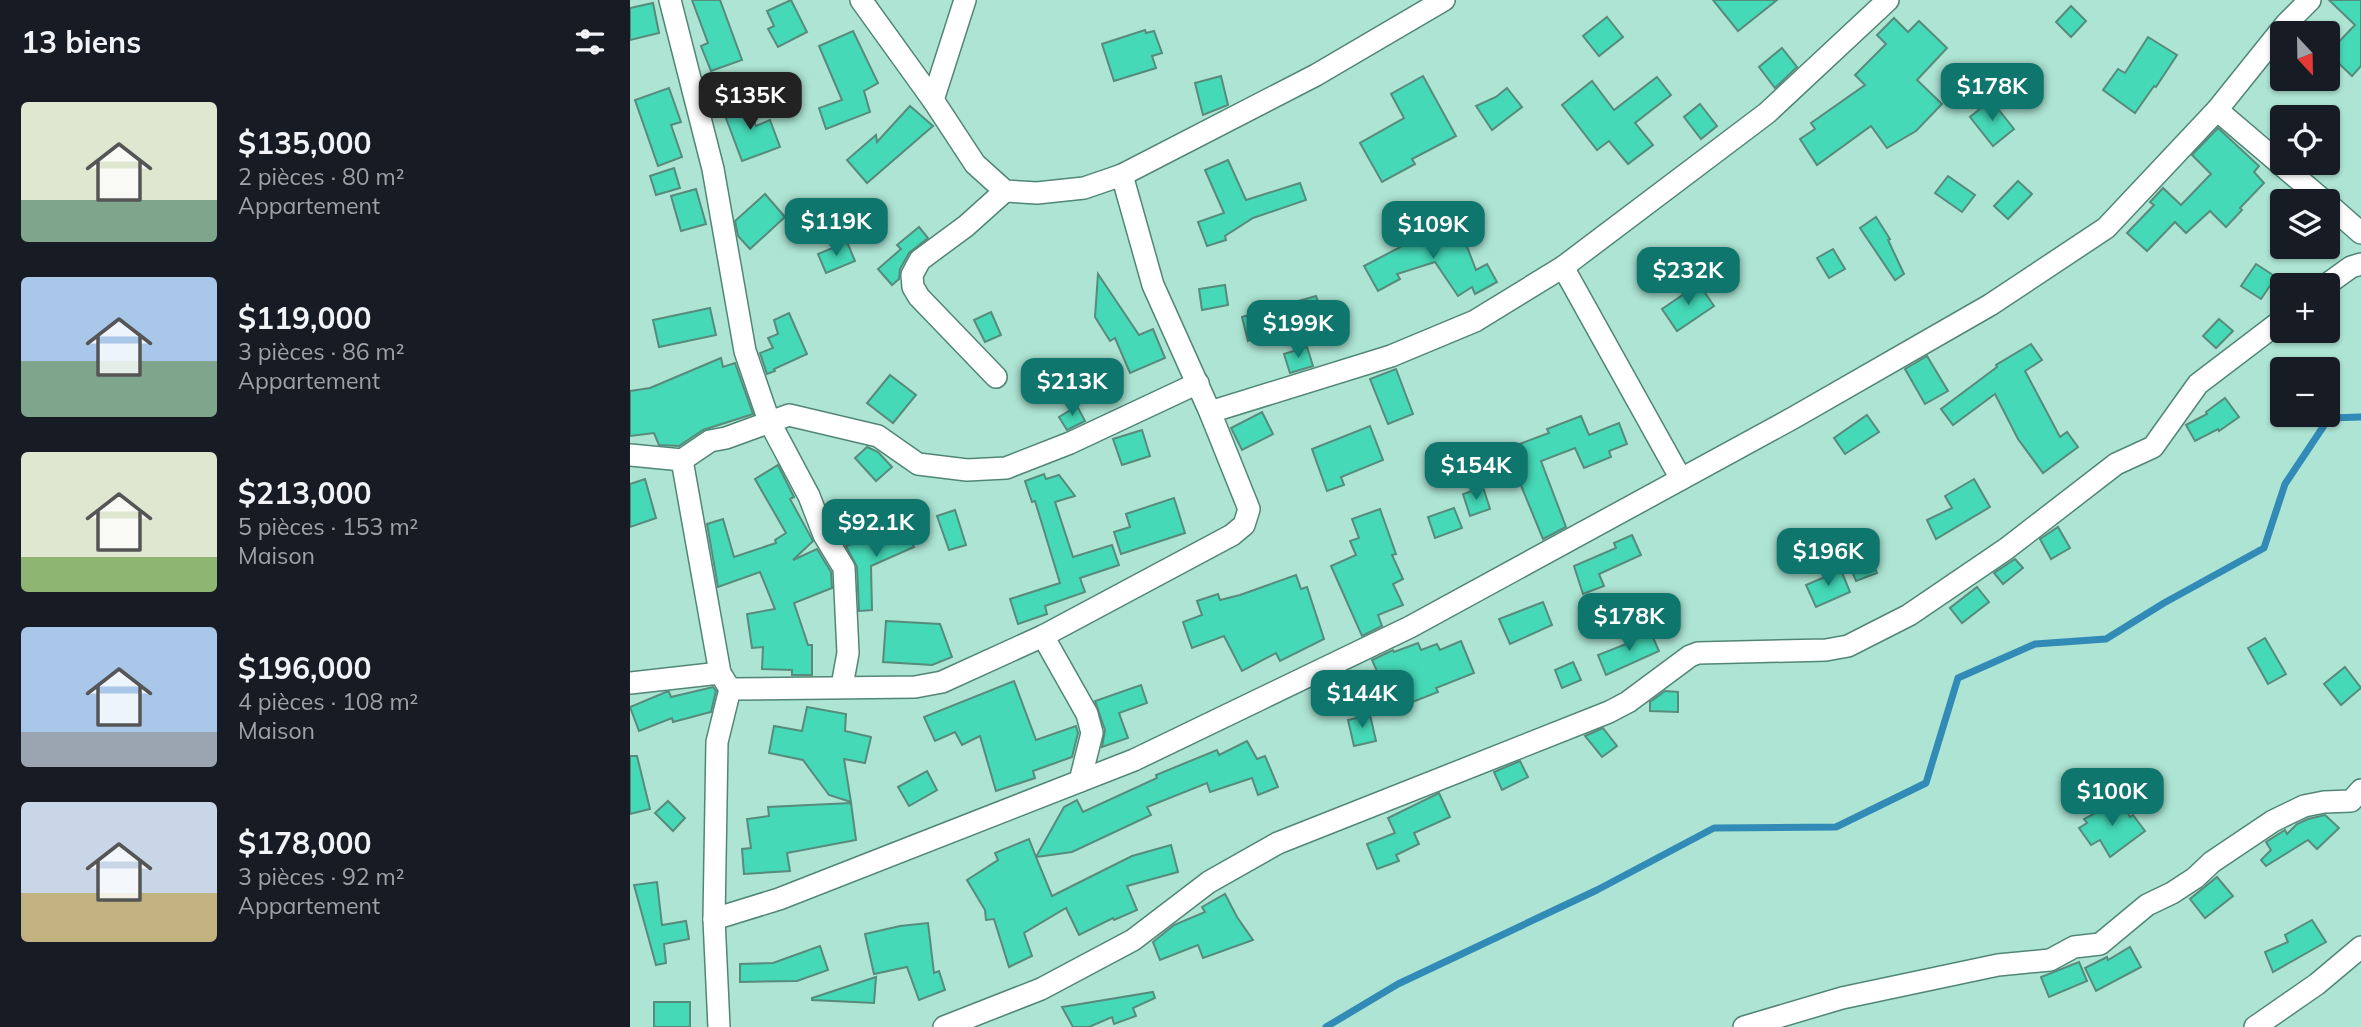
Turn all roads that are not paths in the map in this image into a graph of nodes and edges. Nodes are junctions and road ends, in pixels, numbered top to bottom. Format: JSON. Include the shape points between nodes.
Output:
{"nodes":[{"id":1,"x":670,"y":0,"type":"edge"},
{"id":2,"x":861,"y":0,"type":"edge"},
{"id":3,"x":965,"y":0,"type":"edge"},
{"id":4,"x":1444,"y":0,"type":"edge"},
{"id":5,"x":1888,"y":0,"type":"edge"},
{"id":6,"x":2310,"y":0,"type":"edge"},
{"id":7,"x":933,"y":100,"type":"junction"},
{"id":8,"x":2217,"y":110,"type":"junction"},
{"id":9,"x":1122,"y":176,"type":"junction"},
{"id":10,"x":2310,"y":189,"type":"edge"},
{"id":11,"x":1005,"y":191,"type":"junction"},
{"id":12,"x":2340,"y":215,"type":"edge"},
{"id":13,"x":2361,"y":233,"type":"edge"},
{"id":14,"x":2361,"y":264,"type":"edge"},
{"id":15,"x":1563,"y":267,"type":"junction"},
{"id":16,"x":2340,"y":275,"type":"edge"},
{"id":17,"x":2270,"y":329,"type":"edge"},
{"id":18,"x":996,"y":377,"type":"dead end"},
{"id":19,"x":1198,"y":383,"type":"junction"},
{"id":20,"x":1210,"y":412,"type":"junction"},
{"id":21,"x":769,"y":421,"type":"junction"},
{"id":22,"x":630,"y":455,"type":"edge"},
{"id":23,"x":682,"y":460,"type":"junction"},
{"id":24,"x":1681,"y":479,"type":"junction"},
{"id":25,"x":1043,"y":636,"type":"junction"},
{"id":26,"x":725,"y":681,"type":"junction"},
{"id":27,"x":630,"y":683,"type":"edge"},
{"id":28,"x":842,"y":686,"type":"junction"},
{"id":29,"x":1080,"y":781,"type":"junction"},
{"id":30,"x":2358,"y":800,"type":"edge"},
{"id":31,"x":714,"y":919,"type":"junction"},
{"id":32,"x":2361,"y":947,"type":"edge"},
{"id":33,"x":719,"y":1027,"type":"edge"},
{"id":34,"x":944,"y":1027,"type":"edge"},
{"id":35,"x":1744,"y":1027,"type":"edge"},
{"id":36,"x":2255,"y":1027,"type":"edge"}],
"edges":[{"from":1,"to":21,"type":"street","via":[[713,169],[745,351]]},
{"from":2,"to":7,"type":"street"},
{"from":3,"to":7,"type":"street"},
{"from":4,"to":9,"type":"street","via":[[1316,75]]},
{"from":5,"to":15,"type":"street","via":[[1767,113]]},
{"from":6,"to":8,"type":"street"},
{"from":7,"to":11,"type":"street","via":[[975,164]]},
{"from":8,"to":10,"type":"street"},
{"from":8,"to":24,"type":"street","via":[[2106,228],[1990,305]]},
{"from":9,"to":11,"type":"street","via":[[1084,188]]},
{"from":9,"to":19,"type":"street","via":[[1153,285]]},
{"from":11,"to":18,"type":"street","via":[[920,260],[912,275],[919,297]]},
{"from":12,"to":13,"type":"street"},
{"from":14,"to":16,"type":"street"},
{"from":15,"to":20,"type":"street","via":[[1475,321],[1391,356]]},
{"from":15,"to":24,"type":"street"},
{"from":17,"to":34,"type":"street","via":[[2198,384],[2152,447],[2116,464],[2006,550],[1909,615],[1848,646],[1826,650],[1698,653],[1609,712],[1278,843],[1209,882],[1133,940],[1041,989]]},
{"from":19,"to":20,"type":"street"},
{"from":19,"to":21,"type":"street","via":[[1006,468],[967,470],[918,464],[878,436],[789,415]]},
{"from":20,"to":25,"type":"street","via":[[1249,509],[1244,525]]},
{"from":21,"to":23,"type":"street","via":[[710,441]]},
{"from":21,"to":28,"type":"street","via":[[844,568],[848,653]]},
{"from":22,"to":23,"type":"street"},
{"from":23,"to":26,"type":"street"},
{"from":24,"to":29,"type":"street","via":[[1410,627],[1134,760]]},
{"from":25,"to":28,"type":"street","via":[[942,682],[915,687]]},
{"from":25,"to":29,"type":"street","via":[[1087,715],[1092,733]]},
{"from":26,"to":27,"type":"street"},
{"from":26,"to":28,"type":"street"},
{"from":26,"to":31,"type":"street","via":[[717,742]]},
{"from":29,"to":31,"type":"street","via":[[779,899]]},
{"from":30,"to":35,"type":"street","via":[[2304,806],[2273,821],[2195,878],[2147,905],[2100,944],[2074,947],[2050,960],[1998,965],[1842,998]]},
{"from":31,"to":33,"type":"street"},
{"from":32,"to":36,"type":"street"}]}
